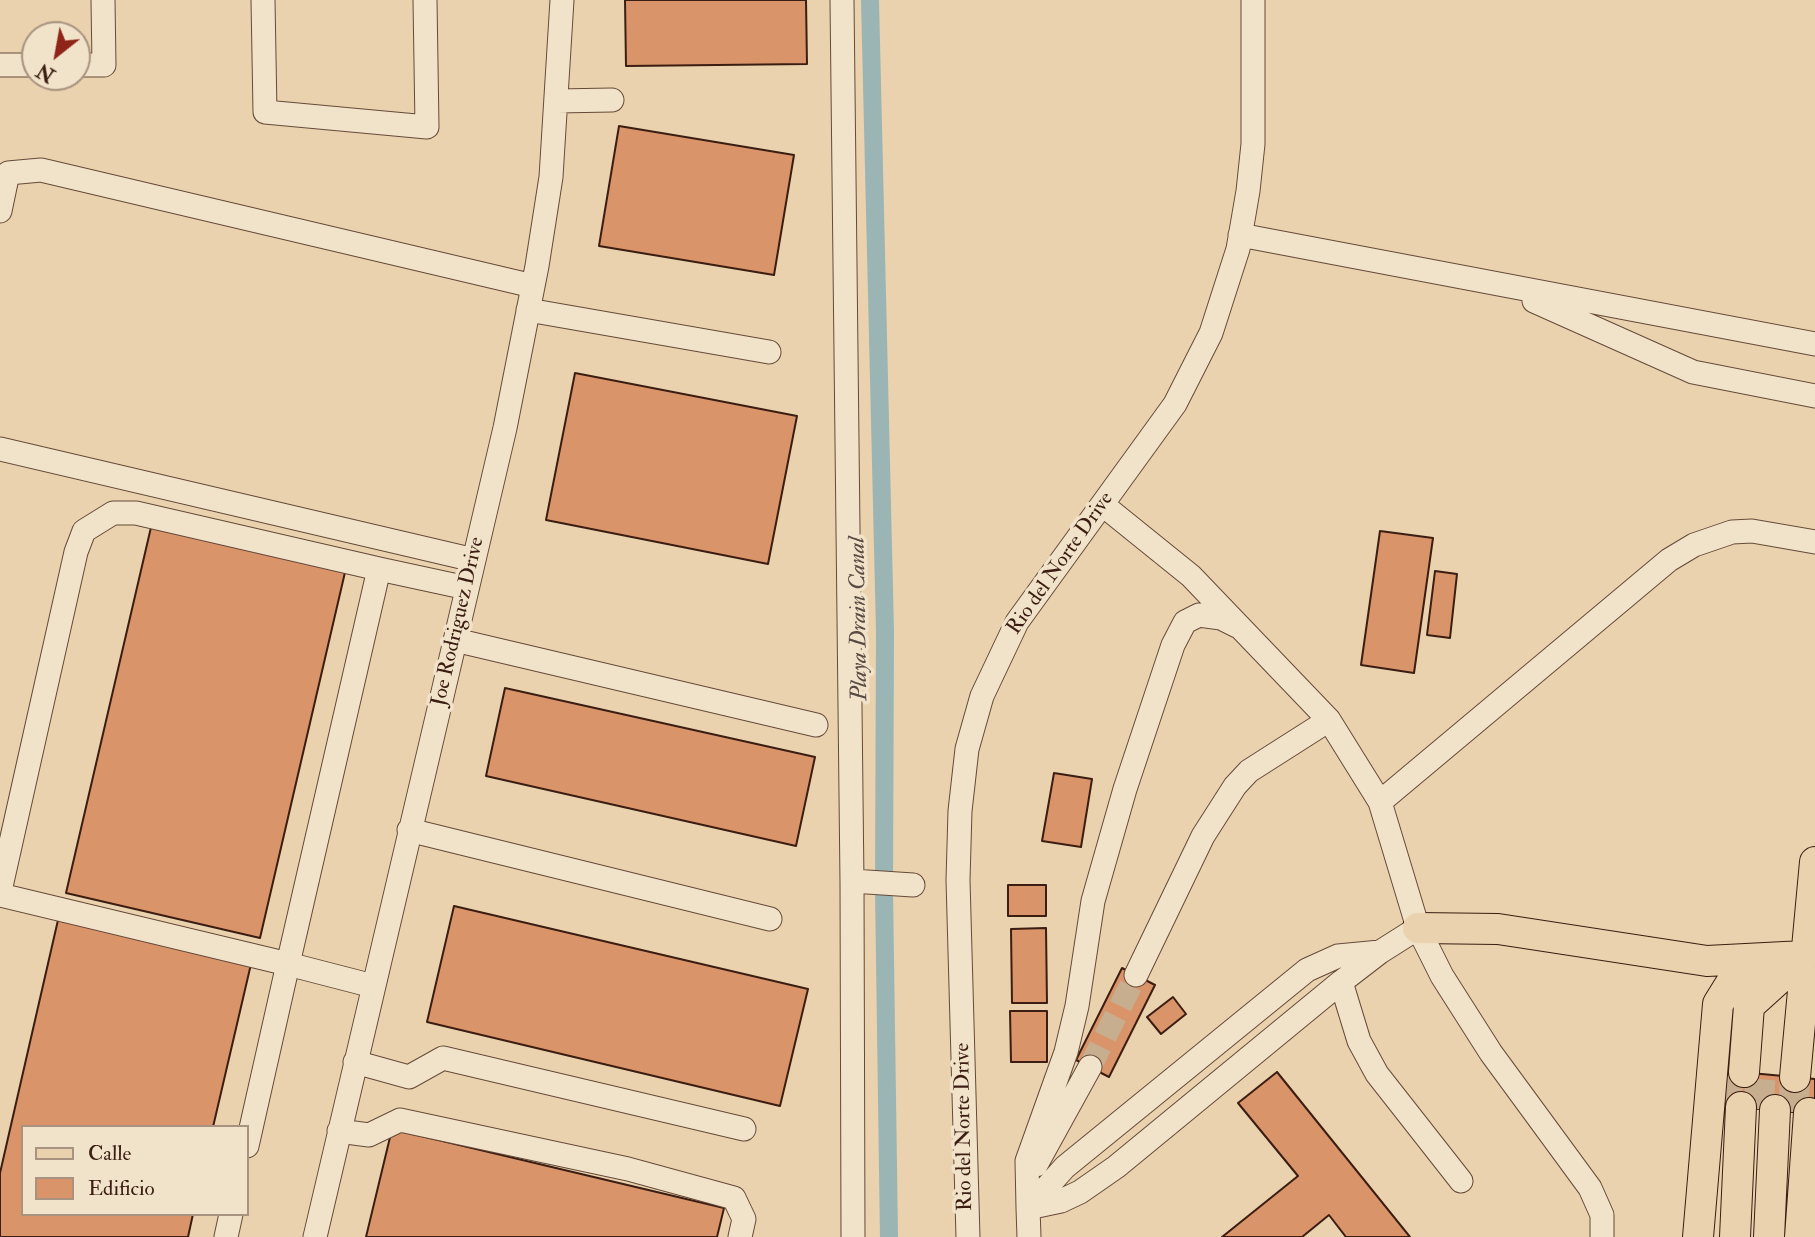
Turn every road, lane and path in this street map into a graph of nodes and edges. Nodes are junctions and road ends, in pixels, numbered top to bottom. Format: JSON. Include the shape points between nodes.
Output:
{"nodes":[{"id":1,"x":103,"y":0,"type":"edge"},
{"id":2,"x":263,"y":0,"type":"edge"},
{"id":3,"x":425,"y":0,"type":"edge"},
{"id":4,"x":562,"y":0,"type":"edge"},
{"id":5,"x":842,"y":0,"type":"edge"},
{"id":6,"x":1253,"y":0,"type":"edge"},
{"id":7,"x":0,"y":65,"type":"edge"},
{"id":8,"x":21,"y":65,"type":"edge"},
{"id":9,"x":91,"y":65,"type":"edge"},
{"id":10,"x":612,"y":100,"type":"dead end"},
{"id":11,"x":557,"y":101,"type":"junction"},
{"id":12,"x":0,"y":211,"type":"edge"},
{"id":13,"x":1240,"y":235,"type":"junction"},
{"id":14,"x":1499,"y":285,"type":"junction"},
{"id":15,"x":533,"y":286,"type":"junction"},
{"id":16,"x":528,"y":310,"type":"junction"},
{"id":17,"x":1815,"y":334,"type":"edge"},
{"id":18,"x":1778,"y":337,"type":"junction"},
{"id":19,"x":1815,"y":344,"type":"edge"},
{"id":20,"x":769,"y":352,"type":"dead end"},
{"id":21,"x":1815,"y":396,"type":"edge"},
{"id":22,"x":0,"y":449,"type":"edge"},
{"id":23,"x":1102,"y":505,"type":"junction"},
{"id":24,"x":1752,"y":531,"type":"junction"},
{"id":25,"x":1815,"y":542,"type":"edge"},
{"id":26,"x":1815,"y":560,"type":"edge"},
{"id":27,"x":474,"y":561,"type":"junction"},
{"id":28,"x":379,"y":569,"type":"junction"},
{"id":29,"x":467,"y":588,"type":"junction"},
{"id":30,"x":1237,"y":626,"type":"junction"},
{"id":31,"x":454,"y":640,"type":"junction"},
{"id":32,"x":1329,"y":720,"type":"junction"},
{"id":33,"x":816,"y":725,"type":"dead end"},
{"id":34,"x":1380,"y":802,"type":"junction"},
{"id":35,"x":409,"y":830,"type":"junction"},
{"id":36,"x":1815,"y":862,"type":"edge"},
{"id":37,"x":862,"y":881,"type":"junction"},
{"id":38,"x":904,"y":884,"type":"dead end"},
{"id":39,"x":0,"y":893,"type":"edge"},
{"id":40,"x":770,"y":919,"type":"dead end"},
{"id":41,"x":1419,"y":928,"type":"junction"},
{"id":42,"x":1380,"y":952,"type":"junction"},
{"id":43,"x":288,"y":964,"type":"junction"},
{"id":44,"x":1810,"y":967,"type":"edge"},
{"id":45,"x":1136,"y":975,"type":"tunnel mouth"},
{"id":46,"x":1340,"y":982,"type":"junction"},
{"id":47,"x":373,"y":986,"type":"junction"},
{"id":48,"x":1815,"y":1012,"type":"edge"},
{"id":49,"x":1815,"y":1018,"type":"edge"},
{"id":50,"x":355,"y":1062,"type":"junction"},
{"id":51,"x":1090,"y":1067,"type":"tunnel mouth"},
{"id":52,"x":1767,"y":1109,"type":"junction"},
{"id":53,"x":744,"y":1129,"type":"dead end"},
{"id":54,"x":339,"y":1131,"type":"junction"},
{"id":55,"x":248,"y":1142,"type":"edge"},
{"id":56,"x":1461,"y":1181,"type":"dead end"},
{"id":57,"x":1027,"y":1182,"type":"junction"},
{"id":58,"x":1028,"y":1209,"type":"junction"},
{"id":59,"x":231,"y":1216,"type":"edge"},
{"id":60,"x":226,"y":1237,"type":"edge"},
{"id":61,"x":315,"y":1237,"type":"edge"},
{"id":62,"x":740,"y":1237,"type":"edge"},
{"id":63,"x":853,"y":1237,"type":"edge"},
{"id":64,"x":968,"y":1237,"type":"edge"},
{"id":65,"x":1029,"y":1237,"type":"edge"},
{"id":66,"x":1602,"y":1237,"type":"edge"},
{"id":67,"x":1698,"y":1237,"type":"edge"},
{"id":68,"x":1716,"y":1237,"type":"edge"},
{"id":69,"x":1735,"y":1237,"type":"edge"},
{"id":70,"x":1751,"y":1237,"type":"edge"},
{"id":71,"x":1769,"y":1237,"type":"edge"},
{"id":72,"x":1786,"y":1237,"type":"edge"},
{"id":73,"x":1800,"y":1237,"type":"edge"}],
"edges":[{"from":1,"to":9,"type":"street","via":[[104,65]]},
{"from":2,"to":3,"type":"street","via":[[265,112],[427,127]]},
{"from":4,"to":11,"type":"street","name":"Joe Rodriguez Drive"},
{"from":5,"to":37,"type":"street"},
{"from":6,"to":13,"type":"street","name":"Rio del Norte Drive","via":[[1253,144]]},
{"from":7,"to":8,"type":"street"},
{"from":10,"to":11,"type":"street"},
{"from":11,"to":15,"type":"street","name":"Joe Rodriguez Drive","via":[[551,177]]},
{"from":12,"to":15,"type":"street","via":[[8,173],[41,170]]},
{"from":13,"to":14,"type":"street"},
{"from":13,"to":23,"type":"street","name":"Rio del Norte Drive","via":[[1227,289],[1191,374],[1175,404]]},
{"from":14,"to":18,"type":"street"},
{"from":14,"to":21,"type":"street","via":[[1693,372]]},
{"from":15,"to":16,"type":"street","name":"Joe Rodriguez Drive"},
{"from":16,"to":20,"type":"street"},
{"from":16,"to":27,"type":"street","name":"Joe Rodriguez Drive"},
{"from":17,"to":18,"type":"street"},
{"from":18,"to":19,"type":"street"},
{"from":22,"to":27,"type":"street"},
{"from":23,"to":30,"type":"street","via":[[1191,576]]},
{"from":23,"to":64,"type":"street","name":"Rio del Norte Drive","via":[[1017,622],[982,696],[967,749],[958,880]]},
{"from":24,"to":25,"type":"street"},
{"from":24,"to":26,"type":"street"},
{"from":24,"to":34,"type":"street","via":[[1712,538],[1669,560]]},
{"from":27,"to":29,"type":"street","name":"Joe Rodriguez Drive"},
{"from":28,"to":29,"type":"street"},
{"from":28,"to":39,"type":"street","via":[[136,513],[113,513],[84,531]]},
{"from":28,"to":43,"type":"street"},
{"from":29,"to":31,"type":"street","name":"Joe Rodriguez Drive"},
{"from":30,"to":32,"type":"street"},
{"from":30,"to":57,"type":"street","via":[[1199,615],[1178,631],[1093,901],[1073,1024],[1031,1144]]},
{"from":31,"to":33,"type":"street"},
{"from":31,"to":35,"type":"street","name":"Joe Rodriguez Drive"},
{"from":32,"to":34,"type":"street"},
{"from":32,"to":45,"type":"street","via":[[1250,771],[1235,786],[1203,836]]},
{"from":34,"to":41,"type":"street"},
{"from":35,"to":40,"type":"street"},
{"from":35,"to":47,"type":"street","name":"Joe Rodriguez Drive"},
{"from":36,"to":44,"type":"main road"},
{"from":37,"to":38,"type":"street"},
{"from":37,"to":63,"type":"street"},
{"from":39,"to":43,"type":"street"},
{"from":41,"to":42,"type":"street"},
{"from":41,"to":44,"type":"main road","via":[[1498,929],[1707,961]]},
{"from":41,"to":66,"type":"street","via":[[1462,1009],[1590,1188],[1602,1214]]},
{"from":42,"to":46,"type":"street"},
{"from":42,"to":58,"type":"street","via":[[1338,956],[1307,970],[1065,1167]]},
{"from":43,"to":47,"type":"street"},
{"from":43,"to":55,"type":"street"},
{"from":44,"to":48,"type":"main road"},
{"from":44,"to":49,"type":"main road","via":[[1765,1008],[1770,1075]]},
{"from":44,"to":67,"type":"main road","via":[[1731,983],[1718,1004]]},
{"from":46,"to":56,"type":"street","via":[[1359,1041],[1377,1074]]},
{"from":46,"to":58,"type":"street","via":[[1116,1167],[1080,1192]]},
{"from":47,"to":50,"type":"street","name":"Joe Rodriguez Drive"},
{"from":50,"to":53,"type":"street","via":[[410,1077],[443,1058]]},
{"from":50,"to":54,"type":"street","name":"Joe Rodriguez Drive"},
{"from":51,"to":57,"type":"street"},
{"from":52,"to":68,"type":"main road"},
{"from":52,"to":69,"type":"main road"},
{"from":52,"to":70,"type":"main road"},
{"from":52,"to":71,"type":"main road"},
{"from":52,"to":72,"type":"main road"},
{"from":52,"to":73,"type":"main road"},
{"from":54,"to":61,"type":"street","name":"Joe Rodriguez Drive"},
{"from":54,"to":62,"type":"street","via":[[369,1135],[400,1120],[628,1169],[734,1198],[744,1219]]},
{"from":57,"to":58,"type":"street"},
{"from":58,"to":65,"type":"street"},
{"from":59,"to":60,"type":"street"}]}
